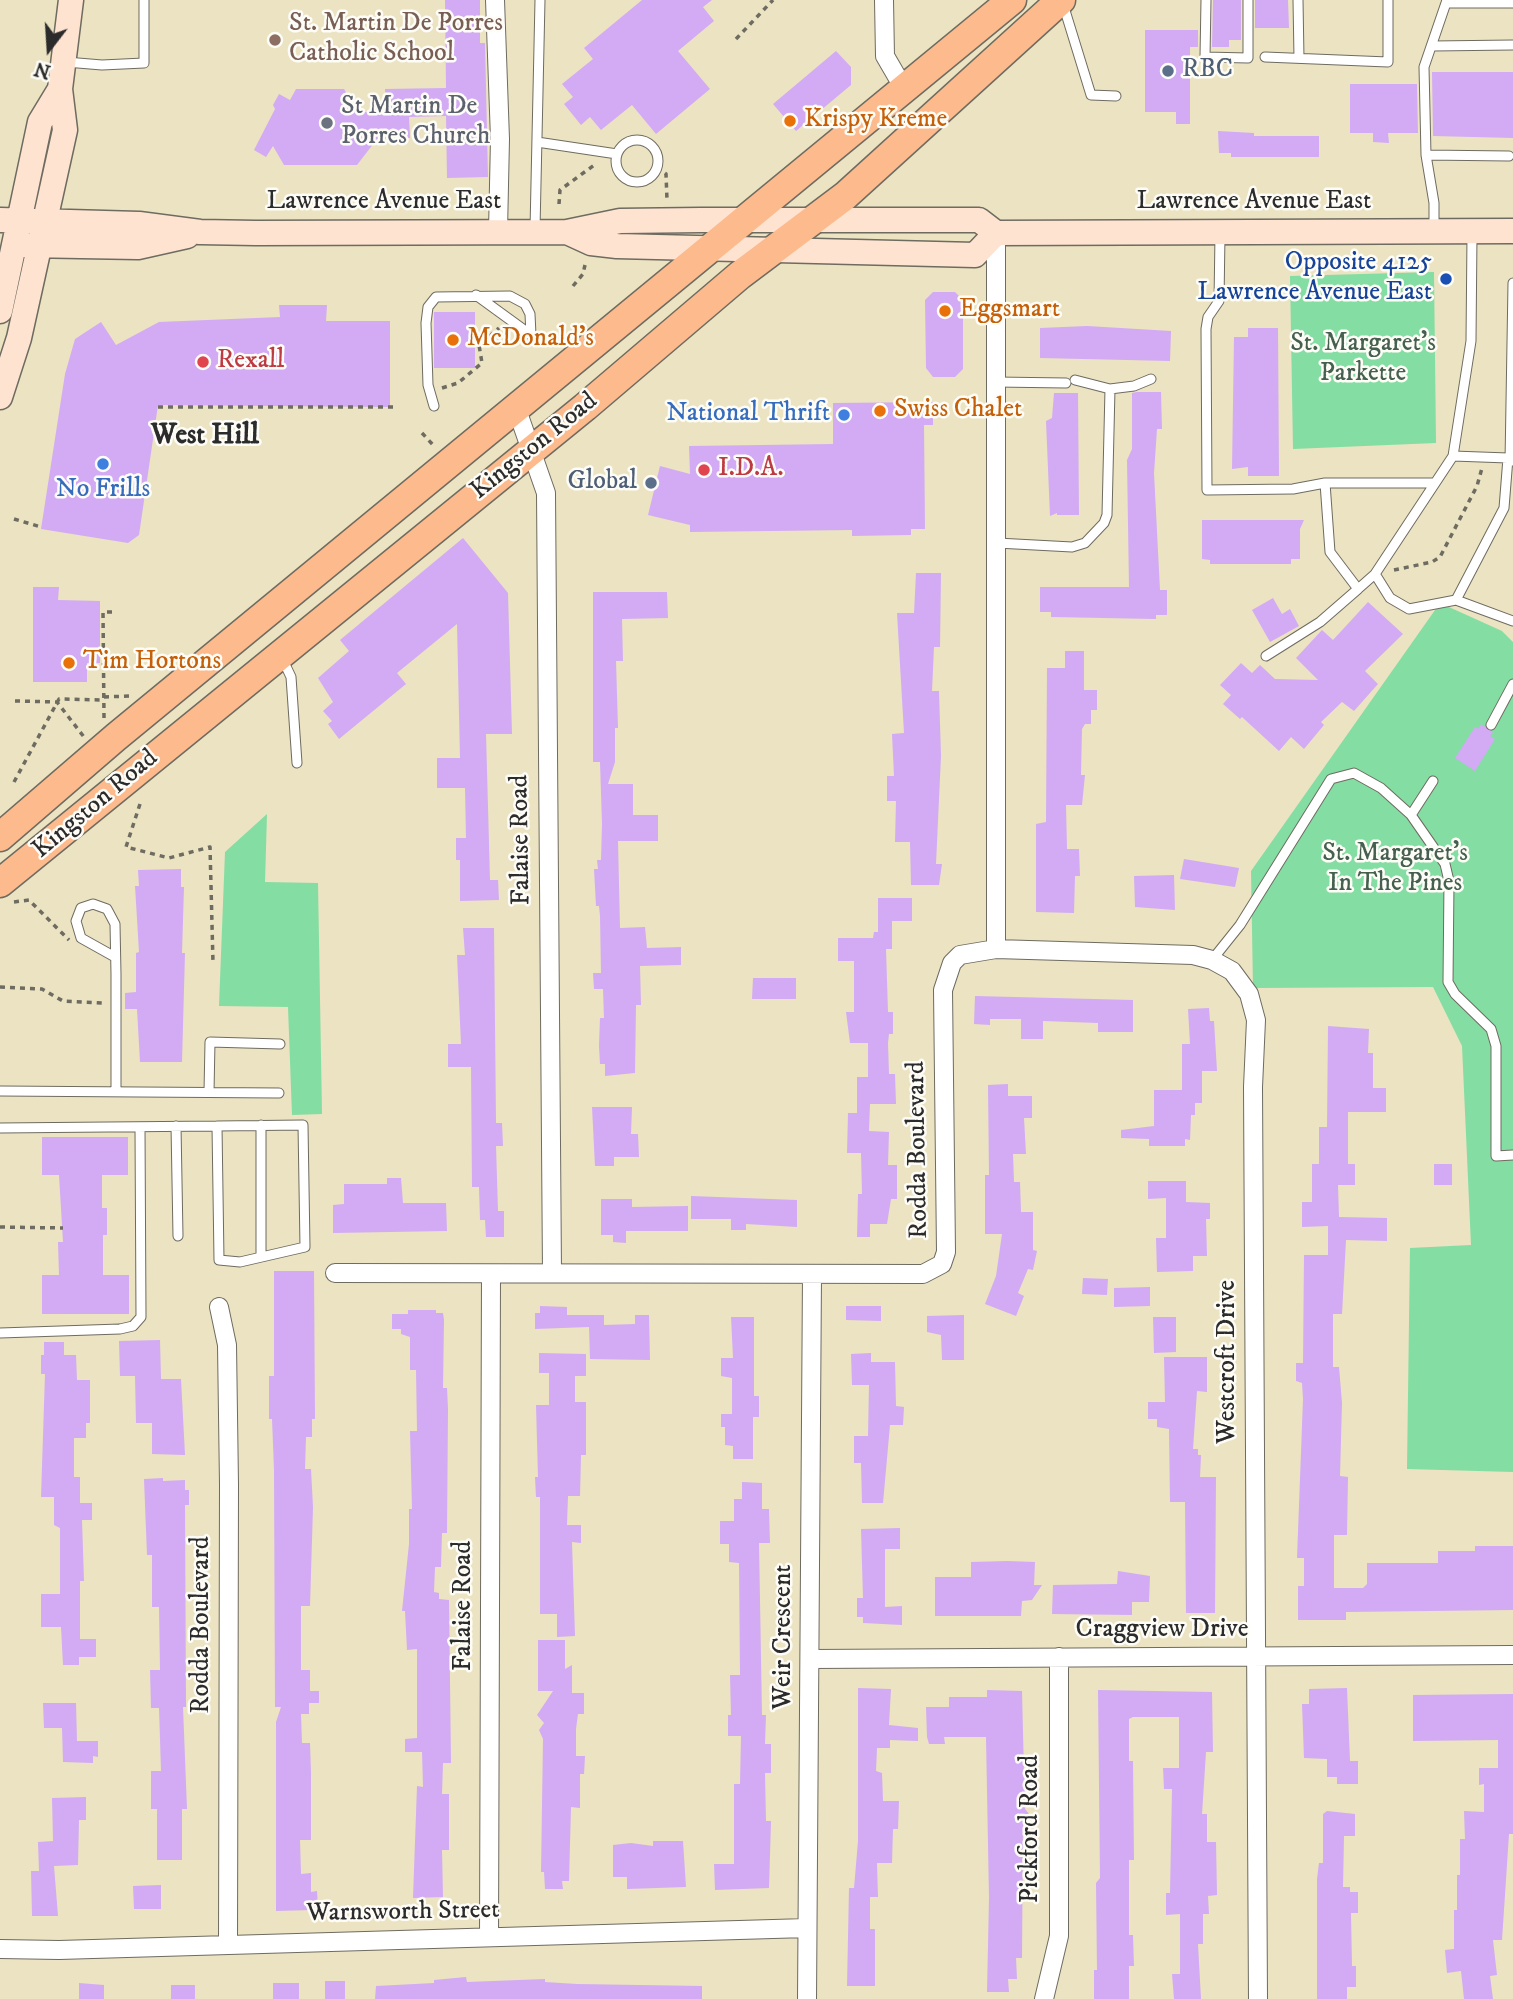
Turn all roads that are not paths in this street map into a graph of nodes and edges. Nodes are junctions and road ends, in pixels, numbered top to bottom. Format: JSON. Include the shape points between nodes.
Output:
{"nodes":[{"id":1,"x":71,"y":0,"type":"edge"},
{"id":2,"x":144,"y":0,"type":"edge"},
{"id":3,"x":495,"y":0,"type":"edge"},
{"id":4,"x":540,"y":0,"type":"edge"},
{"id":5,"x":884,"y":0,"type":"edge"},
{"id":6,"x":1061,"y":0,"type":"edge"},
{"id":7,"x":1206,"y":0,"type":"edge"},
{"id":8,"x":1248,"y":0,"type":"edge"},
{"id":9,"x":1298,"y":0,"type":"edge"},
{"id":10,"x":1388,"y":0,"type":"edge"},
{"id":11,"x":1010,"y":1,"type":"edge"},
{"id":12,"x":1447,"y":1,"type":"edge"},
{"id":13,"x":1513,"y":3,"type":"edge"},
{"id":14,"x":1433,"y":46,"type":"junction"},
{"id":15,"x":1513,"y":46,"type":"edge"},
{"id":16,"x":1265,"y":57,"type":"dead end"},
{"id":17,"x":1299,"y":58,"type":"junction"},
{"id":18,"x":65,"y":62,"type":"junction"},
{"id":19,"x":903,"y":87,"type":"junction"},
{"id":20,"x":60,"y":89,"type":"junction"},
{"id":21,"x":1116,"y":96,"type":"dead end"},
{"id":22,"x":537,"y":142,"type":"junction"},
{"id":23,"x":617,"y":154,"type":"junction"},
{"id":24,"x":1426,"y":155,"type":"junction"},
{"id":25,"x":1509,"y":156,"type":"dead end"},
{"id":26,"x":10,"y":220,"type":"edge"},
{"id":27,"x":45,"y":221,"type":"junction"},
{"id":28,"x":746,"y":221,"type":"junction"},
{"id":29,"x":810,"y":221,"type":"junction"},
{"id":30,"x":1513,"y":231,"type":"edge"},
{"id":31,"x":201,"y":232,"type":"junction"},
{"id":32,"x":498,"y":232,"type":"junction"},
{"id":33,"x":535,"y":232,"type":"junction"},
{"id":34,"x":567,"y":232,"type":"junction"},
{"id":35,"x":1434,"y":232,"type":"junction"},
{"id":36,"x":1472,"y":232,"type":"junction"},
{"id":37,"x":996,"y":233,"type":"junction"},
{"id":38,"x":1220,"y":233,"type":"junction"},
{"id":39,"x":7,"y":245,"type":"edge"},
{"id":40,"x":40,"y":246,"type":"junction"},
{"id":41,"x":711,"y":249,"type":"junction"},
{"id":42,"x":771,"y":251,"type":"junction"},
{"id":43,"x":1513,"y":283,"type":"edge"},
{"id":44,"x":475,"y":295,"type":"junction"},
{"id":45,"x":0,"y":311,"type":"edge"},
{"id":46,"x":1151,"y":379,"type":"dead end"},
{"id":47,"x":996,"y":382,"type":"junction"},
{"id":48,"x":1110,"y":389,"type":"junction"},
{"id":49,"x":0,"y":397,"type":"edge"},
{"id":50,"x":434,"y":406,"type":"dead end"},
{"id":51,"x":517,"y":410,"type":"junction"},
{"id":52,"x":531,"y":450,"type":"junction"},
{"id":53,"x":1453,"y":456,"type":"junction"},
{"id":54,"x":1508,"y":458,"type":"junction"},
{"id":55,"x":1513,"y":470,"type":"edge"},
{"id":56,"x":1325,"y":483,"type":"junction"},
{"id":57,"x":1435,"y":484,"type":"junction"},
{"id":58,"x":997,"y":543,"type":"junction"},
{"id":59,"x":1375,"y":574,"type":"junction"},
{"id":60,"x":1358,"y":589,"type":"junction"},
{"id":61,"x":1456,"y":600,"type":"junction"},
{"id":62,"x":1513,"y":621,"type":"edge"},
{"id":63,"x":279,"y":653,"type":"junction"},
{"id":64,"x":1266,"y":656,"type":"dead end"},
{"id":65,"x":1513,"y":684,"type":"edge"},
{"id":66,"x":1491,"y":724,"type":"dead end"},
{"id":67,"x":297,"y":763,"type":"dead end"},
{"id":68,"x":1433,"y":781,"type":"dead end"},
{"id":69,"x":1411,"y":815,"type":"junction"},
{"id":70,"x":0,"y":837,"type":"edge"},
{"id":71,"x":0,"y":883,"type":"edge"},
{"id":72,"x":996,"y":949,"type":"junction"},
{"id":73,"x":115,"y":957,"type":"junction"},
{"id":74,"x":1212,"y":960,"type":"junction"},
{"id":75,"x":280,"y":1044,"type":"dead end"},
{"id":76,"x":0,"y":1091,"type":"edge"},
{"id":77,"x":116,"y":1091,"type":"junction"},
{"id":78,"x":209,"y":1092,"type":"junction"},
{"id":79,"x":279,"y":1093,"type":"dead end"},
{"id":80,"x":217,"y":1125,"type":"junction"},
{"id":81,"x":261,"y":1125,"type":"junction"},
{"id":82,"x":141,"y":1126,"type":"junction"},
{"id":83,"x":176,"y":1126,"type":"junction"},
{"id":84,"x":0,"y":1128,"type":"edge"},
{"id":85,"x":1513,"y":1155,"type":"edge"},
{"id":86,"x":178,"y":1236,"type":"dead end"},
{"id":87,"x":261,"y":1257,"type":"junction"},
{"id":88,"x":335,"y":1273,"type":"dead end"},
{"id":89,"x":552,"y":1273,"type":"junction"},
{"id":90,"x":812,"y":1275,"type":"junction"},
{"id":91,"x":491,"y":1276,"type":"junction"},
{"id":92,"x":219,"y":1307,"type":"dead end"},
{"id":93,"x":0,"y":1333,"type":"edge"},
{"id":94,"x":1513,"y":1655,"type":"edge"},
{"id":95,"x":1059,"y":1657,"type":"junction"},
{"id":96,"x":1257,"y":1658,"type":"junction"},
{"id":97,"x":811,"y":1659,"type":"junction"},
{"id":98,"x":807,"y":1928,"type":"junction"},
{"id":99,"x":489,"y":1937,"type":"junction"},
{"id":100,"x":228,"y":1945,"type":"junction"},
{"id":101,"x":0,"y":1949,"type":"edge"},
{"id":102,"x":807,"y":1999,"type":"edge"},
{"id":103,"x":1044,"y":1999,"type":"edge"},
{"id":104,"x":1258,"y":1999,"type":"edge"}],
"edges":[{"from":1,"to":18,"type":"main road"},
{"from":2,"to":18,"type":"lane","via":[[145,63]]},
{"from":3,"to":32,"type":"street"},
{"from":4,"to":22,"type":"lane"},
{"from":5,"to":19,"type":"street","via":[[885,56]]},
{"from":6,"to":21,"type":"lane","via":[[1091,95]]},
{"from":6,"to":29,"type":"main road","name":"Kingston Road","via":[[855,187]]},
{"from":7,"to":8,"type":"lane","via":[[1205,57],[1248,58]]},
{"from":9,"to":17,"type":"lane"},
{"from":10,"to":17,"type":"lane","via":[[1388,62]]},
{"from":11,"to":19,"type":"main road","name":"Kingston Road"},
{"from":12,"to":13,"type":"lane"},
{"from":12,"to":14,"type":"lane"},
{"from":14,"to":15,"type":"lane"},
{"from":14,"to":24,"type":"lane","via":[[1423,67]]},
{"from":16,"to":17,"type":"lane"},
{"from":18,"to":20,"type":"main road"},
{"from":19,"to":28,"type":"main road","name":"Kingston Road"},
{"from":20,"to":26,"type":"main road","via":[[40,122]]},
{"from":20,"to":27,"type":"main road","via":[[65,130]]},
{"from":22,"to":23,"type":"lane"},
{"from":22,"to":33,"type":"lane"},
{"from":23,"to":23,"type":"lane","via":[[626,144],[639,141],[656,153],[657,167],[649,178],[630,181],[620,173]]},
{"from":24,"to":25,"type":"lane"},
{"from":24,"to":35,"type":"lane"},
{"from":26,"to":27,"type":"main road","name":"Lawrence Avenue East"},
{"from":26,"to":39,"type":"main road"},
{"from":27,"to":31,"type":"main road","name":"Lawrence Avenue East","via":[[139,223]]},
{"from":27,"to":40,"type":"main road"},
{"from":28,"to":29,"type":"main road","name":"Lawrence Avenue East"},
{"from":28,"to":34,"type":"main road","name":"Lawrence Avenue East","via":[[620,221]]},
{"from":28,"to":41,"type":"main road","name":"Kingston Road"},
{"from":29,"to":37,"type":"main road","name":"Lawrence Avenue East","via":[[979,220]]},
{"from":29,"to":42,"type":"main road","name":"Kingston Road"},
{"from":30,"to":36,"type":"main road","name":"Lawrence Avenue East"},
{"from":31,"to":32,"type":"main road","name":"Lawrence Avenue East"},
{"from":31,"to":40,"type":"main road","name":"Lawrence Avenue East","via":[[138,247]]},
{"from":32,"to":33,"type":"main road","name":"Lawrence Avenue East"},
{"from":33,"to":34,"type":"main road","name":"Lawrence Avenue East"},
{"from":34,"to":41,"type":"main road","name":"Lawrence Avenue East","via":[[591,243]]},
{"from":35,"to":36,"type":"main road","name":"Lawrence Avenue East"},
{"from":35,"to":38,"type":"main road","name":"Lawrence Avenue East"},
{"from":36,"to":53,"type":"lane","via":[[1471,341]]},
{"from":37,"to":38,"type":"main road","name":"Lawrence Avenue East"},
{"from":37,"to":42,"type":"main road","name":"Lawrence Avenue East","via":[[975,255]]},
{"from":37,"to":47,"type":"street"},
{"from":38,"to":56,"type":"lane","via":[[1219,301],[1206,329],[1207,490],[1293,489]]},
{"from":39,"to":40,"type":"main road","name":"Lawrence Avenue East"},
{"from":39,"to":45,"type":"main road"},
{"from":40,"to":49,"type":"main road"},
{"from":41,"to":42,"type":"main road","name":"Lawrence Avenue East"},
{"from":41,"to":51,"type":"main road","name":"Kingston Road"},
{"from":42,"to":52,"type":"main road","name":"Kingston Road"},
{"from":43,"to":54,"type":"lane"},
{"from":44,"to":44,"type":"lane","via":[[531,335],[525,304],[510,296]]},
{"from":44,"to":50,"type":"lane","via":[[436,297],[428,307],[428,385]]},
{"from":46,"to":48,"type":"lane"},
{"from":47,"to":48,"type":"lane","via":[[1070,381]]},
{"from":47,"to":58,"type":"street"},
{"from":48,"to":58,"type":"lane","via":[[1104,523],[1086,542],[1072,547]]},
{"from":51,"to":52,"type":"street","name":"Falaise Road"},
{"from":51,"to":70,"type":"main road","name":"Kingston Road"},
{"from":52,"to":63,"type":"main road","name":"Kingston Road"},
{"from":52,"to":89,"type":"street","name":"Falaise Road","via":[[546,494]]},
{"from":53,"to":54,"type":"lane"},
{"from":53,"to":57,"type":"lane"},
{"from":54,"to":55,"type":"lane"},
{"from":54,"to":61,"type":"lane","via":[[1504,508]]},
{"from":56,"to":57,"type":"lane"},
{"from":56,"to":60,"type":"lane","via":[[1330,552]]},
{"from":57,"to":59,"type":"lane"},
{"from":58,"to":72,"type":"street"},
{"from":59,"to":60,"type":"lane"},
{"from":59,"to":61,"type":"lane","via":[[1390,598],[1409,609]]},
{"from":60,"to":64,"type":"lane","via":[[1320,622]]},
{"from":61,"to":62,"type":"lane"},
{"from":63,"to":67,"type":"lane","via":[[291,677]]},
{"from":63,"to":71,"type":"main road","name":"Kingston Road"},
{"from":65,"to":66,"type":"lane"},
{"from":68,"to":69,"type":"lane"},
{"from":69,"to":74,"type":"lane","via":[[1369,779],[1354,773],[1331,779],[1240,925]]},
{"from":69,"to":85,"type":"lane","via":[[1446,864],[1448,982],[1491,1029],[1496,1046],[1496,1156]]},
{"from":72,"to":74,"type":"street","name":"Westcroft Drive","via":[[1193,955]]},
{"from":72,"to":90,"type":"street","name":"Rodda Boulevard","via":[[960,955],[952,963],[943,990],[943,1264],[923,1274]]},
{"from":73,"to":73,"type":"lane","via":[[115,924],[107,909],[93,904],[82,908],[76,921],[81,938]]},
{"from":73,"to":77,"type":"lane"},
{"from":74,"to":96,"type":"street","name":"Westcroft Drive","via":[[1242,983],[1256,1020]]},
{"from":75,"to":78,"type":"lane","via":[[210,1042]]},
{"from":76,"to":77,"type":"lane"},
{"from":77,"to":78,"type":"lane"},
{"from":78,"to":79,"type":"lane"},
{"from":80,"to":81,"type":"lane"},
{"from":80,"to":83,"type":"lane"},
{"from":80,"to":87,"type":"lane","via":[[219,1260]]},
{"from":81,"to":87,"type":"lane"},
{"from":81,"to":87,"type":"lane","via":[[303,1125],[305,1247]]},
{"from":82,"to":83,"type":"lane"},
{"from":82,"to":84,"type":"lane"},
{"from":82,"to":93,"type":"lane","via":[[141,1317],[133,1326],[120,1329]]},
{"from":83,"to":86,"type":"lane"},
{"from":88,"to":91,"type":"street","name":"Rodda Boulevard"},
{"from":89,"to":90,"type":"street","name":"Rodda Boulevard"},
{"from":89,"to":91,"type":"street","name":"Rodda Boulevard"},
{"from":90,"to":97,"type":"street","name":"Weir Crescent"},
{"from":91,"to":99,"type":"street","name":"Falaise Road"},
{"from":92,"to":100,"type":"street","name":"Rodda Boulevard","via":[[227,1345],[229,1471]]},
{"from":94,"to":96,"type":"street","name":"Craggview Drive"},
{"from":95,"to":96,"type":"street","name":"Craggview Drive"},
{"from":95,"to":97,"type":"street","name":"Craggview Drive"},
{"from":95,"to":103,"type":"street","name":"Pickford Road","via":[[1059,1936]]},
{"from":96,"to":104,"type":"street","name":"Westcroft Drive"},
{"from":97,"to":98,"type":"street","name":"Weir Crescent"},
{"from":98,"to":99,"type":"street","name":"Warnsworth Street"},
{"from":98,"to":102,"type":"street","name":"Weir Crescent"},
{"from":99,"to":100,"type":"street","name":"Warnsworth Street"},
{"from":100,"to":101,"type":"street","name":"Warnsworth Street"}]}
